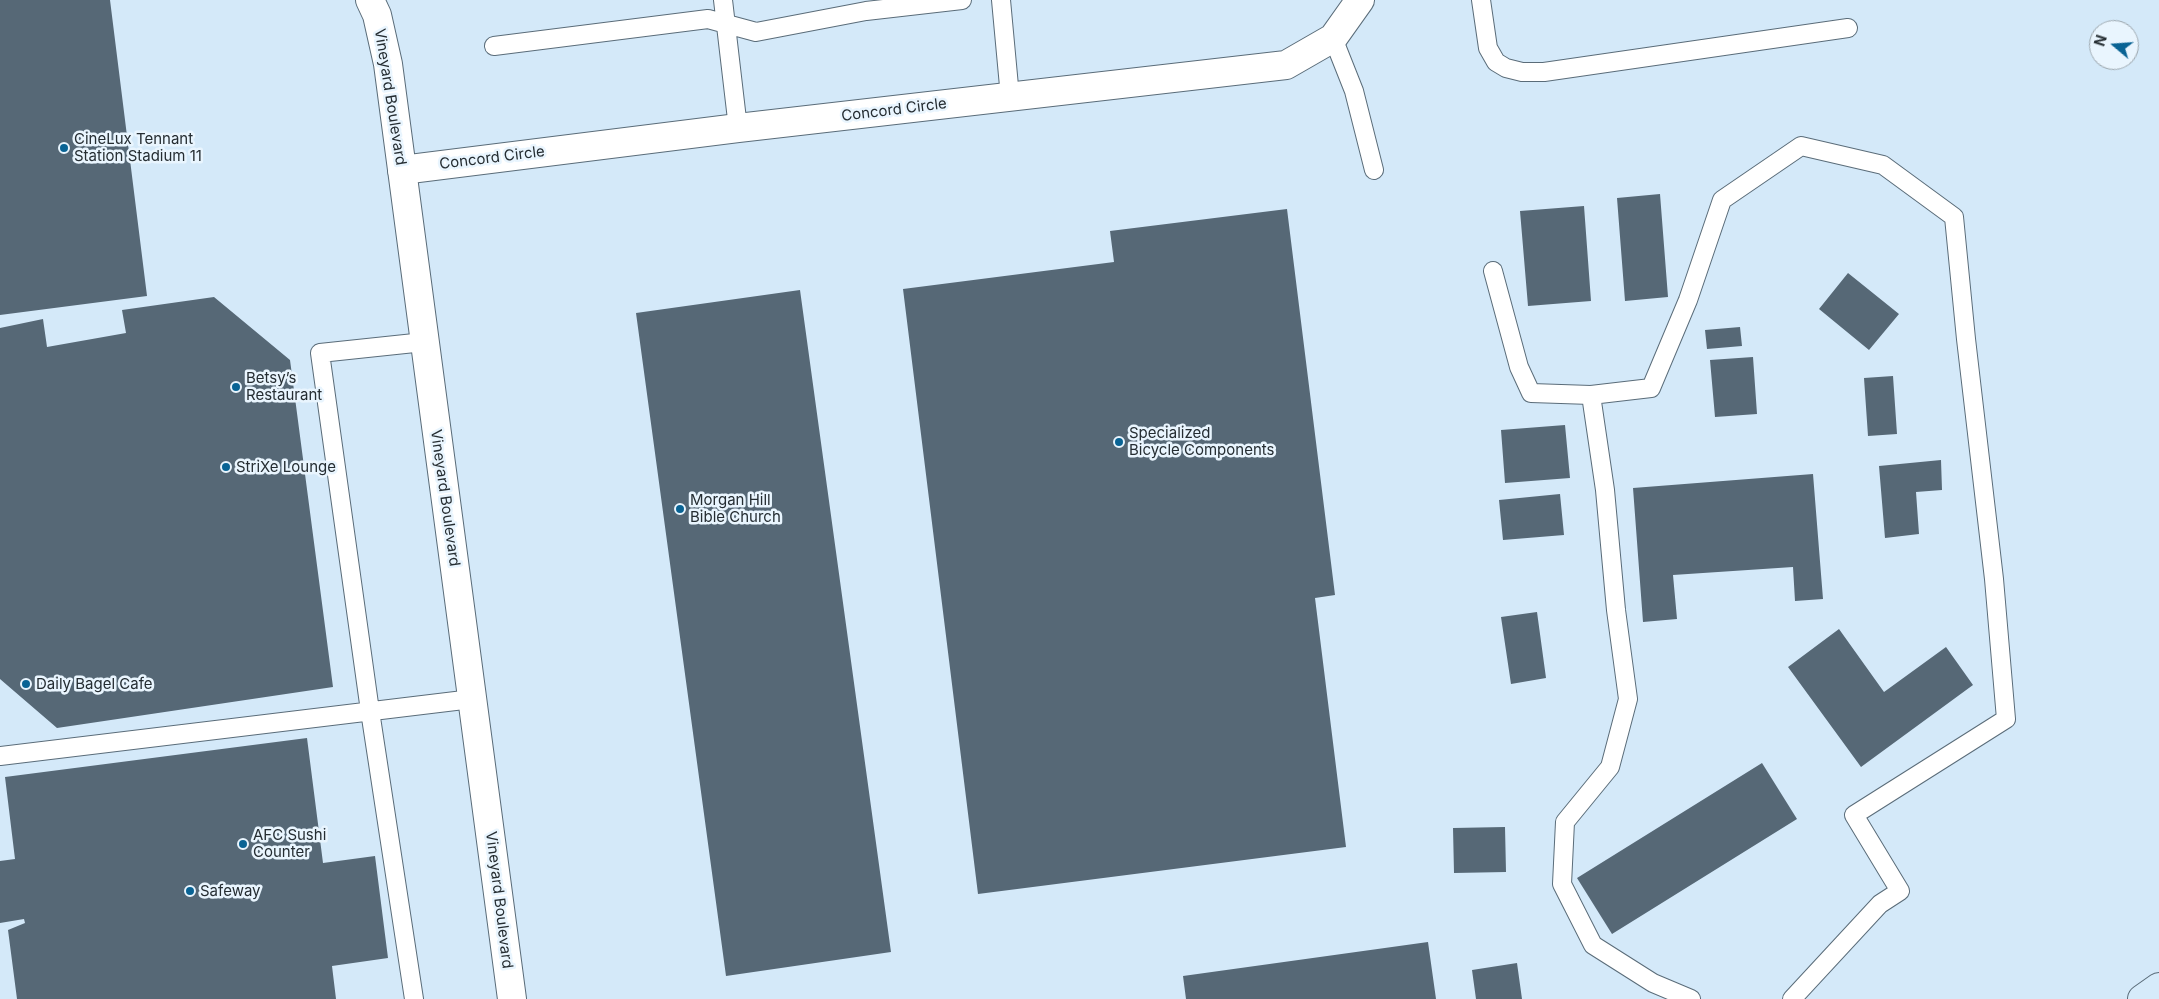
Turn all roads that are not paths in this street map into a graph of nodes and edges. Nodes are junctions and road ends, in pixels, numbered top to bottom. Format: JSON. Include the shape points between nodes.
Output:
{"nodes":[{"id":1,"x":370,"y":0,"type":"edge"},
{"id":2,"x":723,"y":0,"type":"edge"},
{"id":3,"x":962,"y":0,"type":"edge"},
{"id":4,"x":1001,"y":0,"type":"edge"},
{"id":5,"x":1360,"y":0,"type":"edge"},
{"id":6,"x":1481,"y":0,"type":"edge"},
{"id":7,"x":726,"y":25,"type":"junction"},
{"id":8,"x":1848,"y":28,"type":"dead end"},
{"id":9,"x":1333,"y":38,"type":"junction"},
{"id":10,"x":494,"y":46,"type":"dead end"},
{"id":11,"x":1010,"y":97,"type":"junction"},
{"id":12,"x":738,"y":128,"type":"junction"},
{"id":13,"x":402,"y":170,"type":"junction"},
{"id":14,"x":1374,"y":170,"type":"dead end"},
{"id":15,"x":1493,"y":271,"type":"dead end"},
{"id":16,"x":424,"y":342,"type":"junction"},
{"id":17,"x":1591,"y":395,"type":"junction"},
{"id":18,"x":472,"y":699,"type":"junction"},
{"id":19,"x":370,"y":711,"type":"junction"},
{"id":20,"x":0,"y":756,"type":"edge"},
{"id":21,"x":2159,"y":987,"type":"edge"},
{"id":22,"x":414,"y":999,"type":"edge"},
{"id":23,"x":512,"y":999,"type":"edge"},
{"id":24,"x":1691,"y":999,"type":"edge"},
{"id":25,"x":1792,"y":999,"type":"edge"},
{"id":26,"x":2142,"y":999,"type":"edge"}],
"edges":[{"from":1,"to":13,"type":"street","name":"Vineyard Boulevard","via":[[377,15],[388,64]]},
{"from":2,"to":7,"type":"lane"},
{"from":3,"to":7,"type":"lane","via":[[866,11],[756,32]]},
{"from":4,"to":11,"type":"lane"},
{"from":5,"to":9,"type":"street","name":"Concord Circle"},
{"from":6,"to":8,"type":"lane","via":[[1488,48],[1496,62],[1522,72],[1544,72]]},
{"from":7,"to":10,"type":"lane","via":[[708,19]]},
{"from":7,"to":12,"type":"lane"},
{"from":9,"to":11,"type":"street","name":"Concord Circle","via":[[1286,65]]},
{"from":9,"to":14,"type":"lane","via":[[1354,92]]},
{"from":11,"to":12,"type":"street","name":"Concord Circle"},
{"from":12,"to":13,"type":"street","name":"Concord Circle"},
{"from":13,"to":16,"type":"street","name":"Vineyard Boulevard"},
{"from":15,"to":17,"type":"lane","via":[[1519,367],[1531,393]]},
{"from":16,"to":18,"type":"street","name":"Vineyard Boulevard"},
{"from":16,"to":19,"type":"lane","via":[[320,354]]},
{"from":17,"to":24,"type":"lane","via":[[1628,699],[1610,767],[1565,822],[1562,884],[1593,944],[1653,983]]},
{"from":17,"to":25,"type":"lane","via":[[1651,388],[1688,300],[1722,200],[1801,146],[1882,165],[1954,217],[2006,719],[1854,815],[1900,891],[1880,904]]},
{"from":18,"to":19,"type":"lane"},
{"from":18,"to":23,"type":"street","name":"Vineyard Boulevard"},
{"from":19,"to":20,"type":"lane"},
{"from":19,"to":22,"type":"lane"},
{"from":21,"to":26,"type":"main road"}]}
